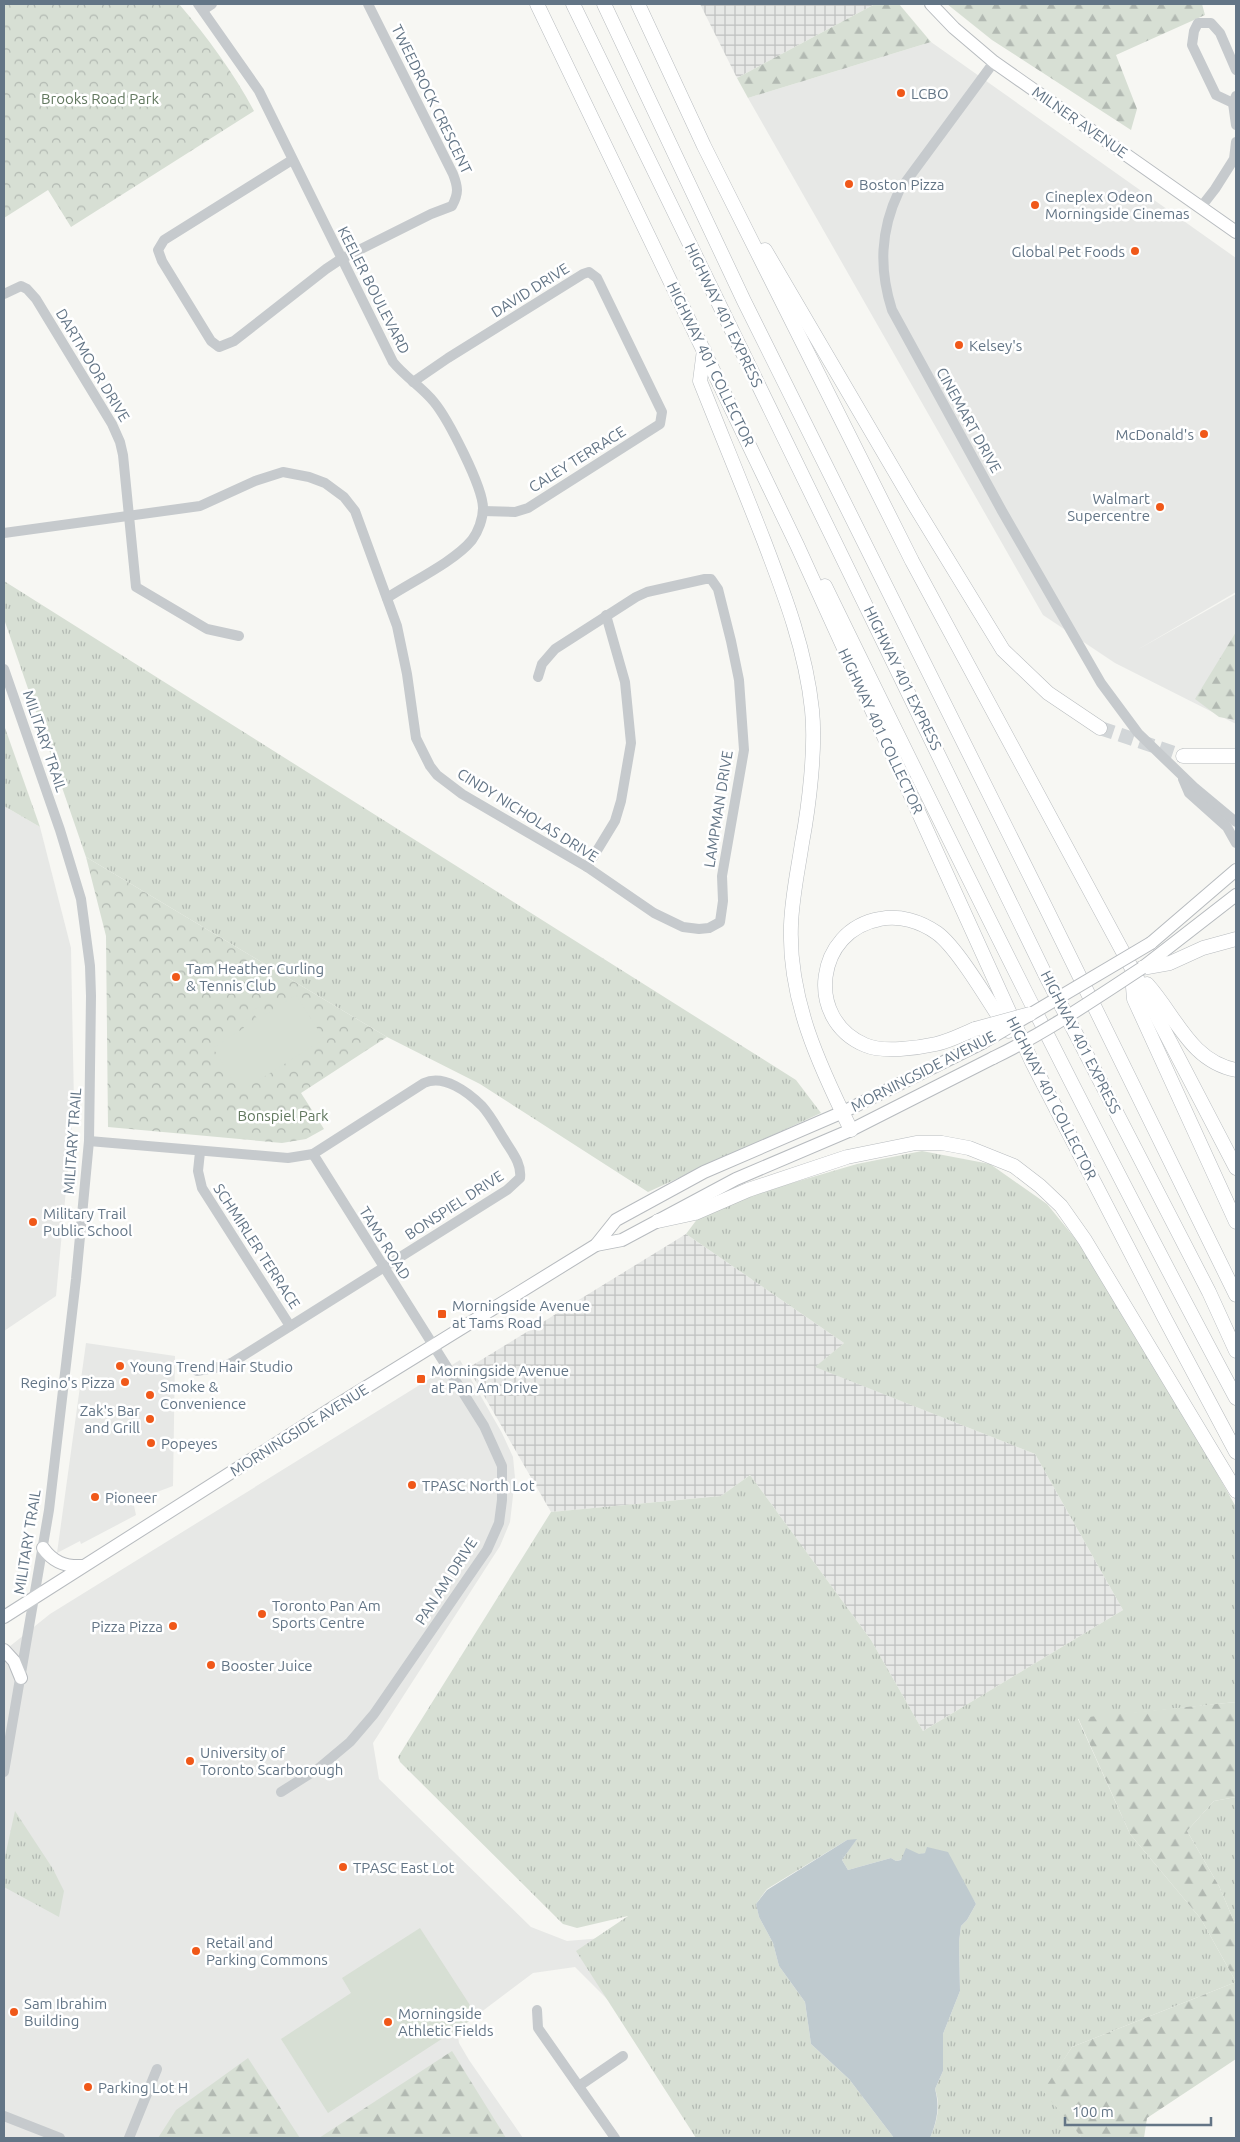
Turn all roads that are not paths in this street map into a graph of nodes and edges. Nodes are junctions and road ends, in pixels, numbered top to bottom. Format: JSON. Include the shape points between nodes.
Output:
{"nodes":[{"id":1,"x":368,"y":4,"type":"edge"},
{"id":2,"x":537,"y":4,"type":"edge"},
{"id":3,"x":573,"y":4,"type":"edge"},
{"id":4,"x":604,"y":4,"type":"edge"},
{"id":5,"x":638,"y":4,"type":"edge"},
{"id":6,"x":931,"y":4,"type":"edge"},
{"id":7,"x":204,"y":6,"type":"edge"},
{"id":8,"x":994,"y":62,"type":"junction"},
{"id":9,"x":1236,"y":70,"type":"edge"},
{"id":10,"x":1235,"y":99,"type":"edge"},
{"id":11,"x":1236,"y":125,"type":"edge"},
{"id":12,"x":1236,"y":142,"type":"edge"},
{"id":13,"x":704,"y":146,"type":"junction"},
{"id":14,"x":292,"y":160,"type":"junction"},
{"id":15,"x":1201,"y":207,"type":"junction"},
{"id":16,"x":1236,"y":232,"type":"edge"},
{"id":17,"x":341,"y":259,"type":"junction"},
{"id":18,"x":4,"y":294,"type":"edge"},
{"id":19,"x":704,"y":350,"type":"junction"},
{"id":20,"x":413,"y":382,"type":"junction"},
{"id":21,"x":658,"y":402,"type":"joint"},
{"id":22,"x":484,"y":511,"type":"junction"},
{"id":23,"x":128,"y":516,"type":"junction"},
{"id":24,"x":4,"y":533,"type":"edge"},
{"id":25,"x":797,"y":545,"type":"junction"},
{"id":26,"x":387,"y":598,"type":"junction"},
{"id":27,"x":606,"y":615,"type":"junction"},
{"id":28,"x":239,"y":636,"type":"dead end"},
{"id":29,"x":4,"y":669,"type":"edge"},
{"id":30,"x":538,"y":677,"type":"dead end"},
{"id":31,"x":1100,"y":728,"type":"tunnel mouth"},
{"id":32,"x":1183,"y":756,"type":"tunnel mouth"},
{"id":33,"x":1236,"y":756,"type":"edge"},
{"id":34,"x":1182,"y":776,"type":"junction"},
{"id":35,"x":1236,"y":822,"type":"edge"},
{"id":36,"x":1236,"y":843,"type":"edge"},
{"id":37,"x":587,"y":868,"type":"junction"},
{"id":38,"x":1236,"y":870,"type":"edge"},
{"id":39,"x":1236,"y":895,"type":"edge"},
{"id":40,"x":717,"y":925,"type":"joint"},
{"id":41,"x":1236,"y":939,"type":"edge"},
{"id":42,"x":1136,"y":967,"type":"junction"},
{"id":43,"x":1030,"y":1014,"type":"junction"},
{"id":44,"x":1032,"y":1062,"type":"junction"},
{"id":45,"x":1236,"y":1070,"type":"edge"},
{"id":46,"x":843,"y":1112,"type":"junction"},
{"id":47,"x":851,"y":1130,"type":"junction"},
{"id":48,"x":89,"y":1141,"type":"junction"},
{"id":49,"x":200,"y":1152,"type":"junction"},
{"id":50,"x":313,"y":1154,"type":"junction"},
{"id":51,"x":1236,"y":1168,"type":"edge"},
{"id":52,"x":658,"y":1220,"type":"junction"},
{"id":53,"x":1236,"y":1222,"type":"edge"},
{"id":54,"x":596,"y":1245,"type":"junction"},
{"id":55,"x":383,"y":1267,"type":"junction"},
{"id":56,"x":1236,"y":1295,"type":"edge"},
{"id":57,"x":290,"y":1326,"type":"junction"},
{"id":58,"x":433,"y":1347,"type":"junction"},
{"id":59,"x":1236,"y":1351,"type":"edge"},
{"id":60,"x":197,"y":1370,"type":"dead end"},
{"id":61,"x":1236,"y":1398,"type":"edge"},
{"id":62,"x":1236,"y":1452,"type":"edge"},
{"id":63,"x":1236,"y":1491,"type":"edge"},
{"id":64,"x":43,"y":1548,"type":"junction"},
{"id":65,"x":82,"y":1566,"type":"junction"},
{"id":66,"x":33,"y":1599,"type":"junction"},
{"id":67,"x":4,"y":1617,"type":"edge"},
{"id":68,"x":4,"y":1650,"type":"edge"},
{"id":69,"x":21,"y":1678,"type":"junction"},
{"id":70,"x":4,"y":1772,"type":"edge"},
{"id":71,"x":282,"y":1792,"type":"dead end"},
{"id":72,"x":537,"y":2010,"type":"dead end"},
{"id":73,"x":623,"y":2056,"type":"dead end"},
{"id":74,"x":157,"y":2069,"type":"dead end"},
{"id":75,"x":579,"y":2086,"type":"junction"},
{"id":76,"x":4,"y":2116,"type":"edge"},
{"id":77,"x":60,"y":2138,"type":"edge"},
{"id":78,"x":129,"y":2138,"type":"edge"},
{"id":79,"x":616,"y":2138,"type":"edge"}],
"edges":[{"from":1,"to":17,"type":"street","name":"TWEEDROCK CRESCENT","via":[[453,174],[458,195],[452,206]]},
{"from":2,"to":19,"type":"highway","name":"HIGHWAY 401 COLLECTOR"},
{"from":3,"to":59,"type":"highway","name":"HIGHWAY 401 EXPRESS","via":[[1046,976],[1209,1292]]},
{"from":4,"to":56,"type":"highway","name":"HIGHWAY 401 EXPRESS","via":[[744,301]]},
{"from":5,"to":13,"type":"highway"},
{"from":6,"to":8,"type":"main road","name":"MILNER AVENUE"},
{"from":7,"to":14,"type":"street","name":"KEELER BOULEVARD","via":[[259,91]]},
{"from":8,"to":15,"type":"main road","name":"MILNER AVENUE"},
{"from":8,"to":34,"type":"street","name":"CINEMART DRIVE","via":[[900,191],[890,210],[884,236],[885,289],[902,330],[1101,683],[1138,733]]},
{"from":9,"to":10,"type":"street","via":[[1220,33],[1211,23],[1198,23],[1192,45],[1216,95]]},
{"from":10,"to":11,"type":"street"},
{"from":12,"to":15,"type":"street","via":[[1234,159]]},
{"from":13,"to":31,"type":"highway","via":[[1003,650],[1048,693]]},
{"from":13,"to":42,"type":"highway","via":[[912,561]]},
{"from":14,"to":17,"type":"street","name":"KEELER BOULEVARD"},
{"from":14,"to":17,"type":"street","name":"TWEEDROCK CRESCENT","via":[[164,240],[158,250],[162,261],[211,341],[219,347],[234,341]]},
{"from":15,"to":16,"type":"main road","name":"MILNER AVENUE"},
{"from":17,"to":20,"type":"street","name":"KEELER BOULEVARD","via":[[393,362]]},
{"from":18,"to":23,"type":"street","name":"DARTMOOR DRIVE","via":[[21,286],[36,299],[112,424],[123,455]]},
{"from":19,"to":25,"type":"highway","name":"HIGHWAY 401 COLLECTOR"},
{"from":19,"to":46,"type":"highway","via":[[700,381],[783,592],[808,677],[812,744],[791,925],[792,959],[804,1022],[822,1071]]},
{"from":20,"to":21,"type":"street","name":"DAVID DRIVE","via":[[589,272],[597,278]]},
{"from":20,"to":22,"type":"street","name":"KEELER BOULEVARD","via":[[433,400],[444,417],[479,489]]},
{"from":21,"to":22,"type":"street","name":"CALEY TERRACE","via":[[662,419],[657,427],[528,508],[515,512]]},
{"from":22,"to":26,"type":"street","via":[[472,540],[458,553]]},
{"from":23,"to":24,"type":"street"},
{"from":23,"to":26,"type":"street","via":[[200,506],[255,480],[276,474],[309,476],[335,488],[355,511]]},
{"from":23,"to":28,"type":"street","via":[[136,587],[207,629]]},
{"from":25,"to":44,"type":"highway","name":"HIGHWAY 401 COLLECTOR"},
{"from":25,"to":61,"type":"highway","via":[[813,562],[1065,1071]]},
{"from":26,"to":37,"type":"street","name":"CINDY NICHOLAS DRIVE","via":[[405,663],[416,738],[430,766],[462,794]]},
{"from":27,"to":30,"type":"street","name":"LAMPMAN DRIVE","via":[[553,651],[542,664]]},
{"from":27,"to":37,"type":"street","via":[[625,682],[630,743],[615,821]]},
{"from":27,"to":40,"type":"street","name":"LAMPMAN DRIVE","via":[[647,592],[688,582],[711,579],[718,589],[737,666],[744,750],[722,876],[722,908]]},
{"from":29,"to":48,"type":"street","name":"MILITARY TRAIL","via":[[81,898],[90,966]]},
{"from":32,"to":33,"type":"highway"},
{"from":34,"to":35,"type":"street","name":"CINEMART DRIVE"},
{"from":34,"to":36,"type":"street","name":"CINEMART DRIVE","via":[[1189,793],[1227,827]]},
{"from":37,"to":40,"type":"street","name":"CINDY NICHOLAS DRIVE","via":[[664,919],[683,926],[709,928]]},
{"from":38,"to":43,"type":"main road","name":"MORNINGSIDE AVENUE","bridge":true,"via":[[1151,943]]},
{"from":39,"to":42,"type":"main road","name":"MORNINGSIDE AVENUE","via":[[1156,957]]},
{"from":41,"to":42,"type":"highway","via":[[1203,948],[1170,963]]},
{"from":42,"to":45,"type":"highway","via":[[1194,1048],[1221,1066]]},
{"from":42,"to":47,"type":"main road","name":"MORNINGSIDE AVENUE","bridge":true,"via":[[1063,1019],[1016,1047]]},
{"from":42,"to":51,"type":"highway"},
{"from":42,"to":53,"type":"highway","via":[[1134,999]]},
{"from":43,"to":44,"type":"highway","bridge":true,"via":[[975,1029],[938,1044],[885,1048],[866,1046],[836,1024],[824,985],[828,963],[835,949],[854,929],[868,921],[892,917],[918,922],[938,934],[956,954],[1020,1050]]},
{"from":43,"to":46,"type":"main road","name":"MORNINGSIDE AVENUE","bridge":true,"via":[[982,1043]]},
{"from":44,"to":62,"type":"highway","name":"HIGHWAY 401 COLLECTOR"},
{"from":46,"to":47,"type":"highway"},
{"from":46,"to":54,"type":"main road","name":"MORNINGSIDE AVENUE","via":[[704,1172],[616,1220]]},
{"from":47,"to":52,"type":"main road","name":"MORNINGSIDE AVENUE","via":[[736,1179]]},
{"from":48,"to":49,"type":"street","name":"BONSPIEL DRIVE"},
{"from":48,"to":64,"type":"street","name":"MILITARY TRAIL"},
{"from":49,"to":50,"type":"street","name":"BONSPIEL DRIVE","via":[[288,1158]]},
{"from":49,"to":57,"type":"street","name":"SCHMIRLER TERRACE","via":[[198,1171],[202,1188]]},
{"from":50,"to":55,"type":"street","name":"TAMS ROAD"},
{"from":50,"to":55,"type":"street","name":"BONSPIEL DRIVE","via":[[432,1079],[448,1082],[482,1107],[516,1159],[521,1170],[515,1184]]},
{"from":52,"to":54,"type":"main road","name":"MORNINGSIDE AVENUE","via":[[622,1240]]},
{"from":52,"to":63,"type":"highway","via":[[695,1213],[748,1190],[848,1157],[916,1143],[968,1148],[1014,1166],[1061,1206],[1085,1240]]},
{"from":54,"to":58,"type":"main road","name":"MORNINGSIDE AVENUE"},
{"from":55,"to":57,"type":"street","name":"BONSPIEL DRIVE"},
{"from":55,"to":58,"type":"street","name":"TAMS ROAD"},
{"from":57,"to":60,"type":"street","name":"BONSPIEL DRIVE","via":[[233,1362]]},
{"from":58,"to":65,"type":"main road","name":"MORNINGSIDE AVENUE"},
{"from":58,"to":71,"type":"street","name":"PAN AM DRIVE","via":[[484,1426],[502,1466],[499,1523],[487,1550],[374,1714],[350,1742],[319,1768]]},
{"from":64,"to":65,"type":"main road","via":[[54,1560]]},
{"from":64,"to":66,"type":"street","name":"MILITARY TRAIL"},
{"from":65,"to":66,"type":"main road","name":"MORNINGSIDE AVENUE"},
{"from":66,"to":67,"type":"main road","name":"MORNINGSIDE AVENUE"},
{"from":66,"to":69,"type":"street","name":"MILITARY TRAIL"},
{"from":68,"to":69,"type":"main road","via":[[14,1661]]},
{"from":69,"to":70,"type":"street","name":"MILITARY TRAIL"},
{"from":72,"to":75,"type":"street","via":[[538,2028]]},
{"from":73,"to":75,"type":"street"},
{"from":74,"to":78,"type":"street"},
{"from":75,"to":79,"type":"street"},
{"from":76,"to":77,"type":"street"}]}
